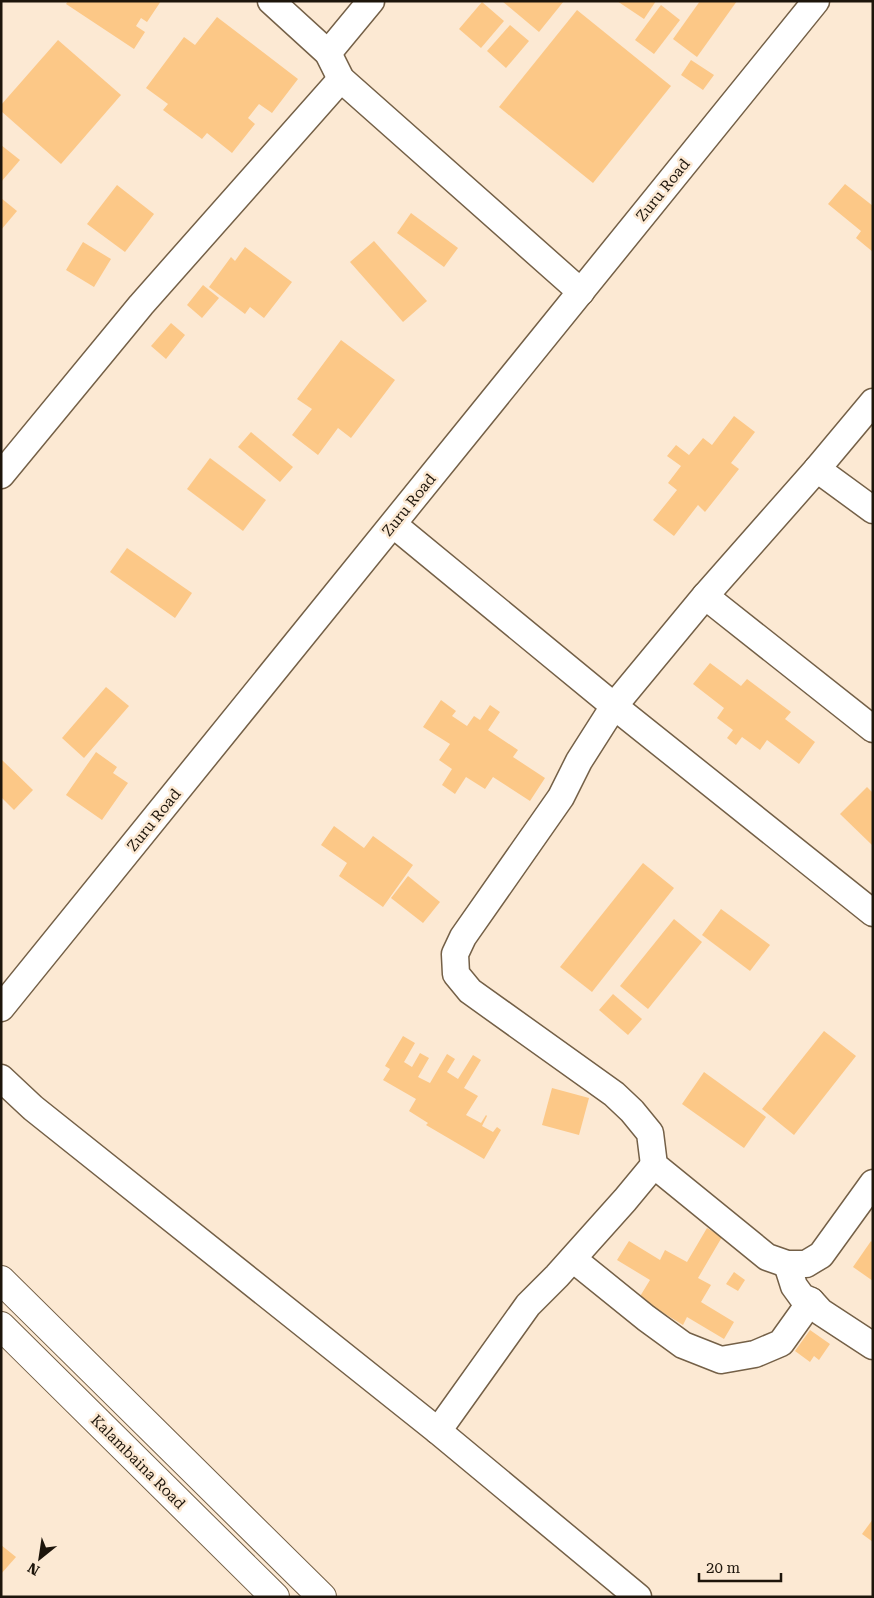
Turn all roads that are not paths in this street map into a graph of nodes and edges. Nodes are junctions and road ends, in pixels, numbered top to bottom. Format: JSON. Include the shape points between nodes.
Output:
{"nodes":[{"id":1,"x":271,"y":1,"type":"edge"},
{"id":2,"x":371,"y":1,"type":"edge"},
{"id":3,"x":816,"y":1,"type":"edge"},
{"id":4,"x":328,"y":53,"type":"junction"},
{"id":5,"x":341,"y":79,"type":"junction"},
{"id":6,"x":581,"y":292,"type":"junction"},
{"id":7,"x":873,"y":402,"type":"edge"},
{"id":8,"x":818,"y":469,"type":"junction"},
{"id":9,"x":1,"y":475,"type":"edge"},
{"id":10,"x":873,"y":510,"type":"edge"},
{"id":11,"x":394,"y":525,"type":"junction"},
{"id":12,"x":705,"y":596,"type":"junction"},
{"id":13,"x":614,"y":706,"type":"junction"},
{"id":14,"x":873,"y":729,"type":"edge"},
{"id":15,"x":873,"y":914,"type":"edge"},
{"id":16,"x":1,"y":1008,"type":"edge"},
{"id":17,"x":1,"y":1078,"type":"edge"},
{"id":18,"x":654,"y":1165,"type":"junction"},
{"id":19,"x":873,"y":1183,"type":"edge"},
{"id":20,"x":573,"y":1259,"type":"junction"},
{"id":21,"x":786,"y":1264,"type":"junction"},
{"id":22,"x":1,"y":1280,"type":"edge"},
{"id":23,"x":811,"y":1301,"type":"junction"},
{"id":24,"x":1,"y":1326,"type":"edge"},
{"id":25,"x":873,"y":1346,"type":"edge"},
{"id":26,"x":438,"y":1431,"type":"junction"},
{"id":27,"x":275,"y":1597,"type":"edge"},
{"id":28,"x":322,"y":1597,"type":"edge"},
{"id":29,"x":638,"y":1597,"type":"edge"}],
"edges":[{"from":1,"to":4,"type":"street"},
{"from":2,"to":4,"type":"street"},
{"from":3,"to":6,"type":"street","name":"Zuru Road"},
{"from":4,"to":5,"type":"street"},
{"from":5,"to":6,"type":"street"},
{"from":5,"to":9,"type":"street","via":[[141,305]]},
{"from":6,"to":11,"type":"street","name":"Zuru Road"},
{"from":7,"to":8,"type":"street"},
{"from":8,"to":10,"type":"street"},
{"from":8,"to":12,"type":"street"},
{"from":11,"to":13,"type":"street"},
{"from":11,"to":16,"type":"street","name":"Zuru Road"},
{"from":12,"to":13,"type":"street"},
{"from":12,"to":14,"type":"street"},
{"from":13,"to":15,"type":"street"},
{"from":13,"to":18,"type":"street","via":[[579,761],[561,797],[463,937],[456,954],[456,974],[470,991],[614,1094],[632,1111],[650,1133]]},
{"from":17,"to":26,"type":"street","via":[[33,1108]]},
{"from":18,"to":20,"type":"street"},
{"from":18,"to":21,"type":"street","via":[[767,1257]]},
{"from":19,"to":21,"type":"street","via":[[821,1255],[806,1264]]},
{"from":20,"to":23,"type":"street","via":[[683,1345],[720,1360],[755,1354],[781,1343]]},
{"from":20,"to":26,"type":"street","via":[[528,1304]]},
{"from":21,"to":23,"type":"street","via":[[794,1286],[802,1297]]},
{"from":22,"to":28,"type":"main road"},
{"from":23,"to":25,"type":"street","via":[[821,1312]]},
{"from":24,"to":27,"type":"main road","name":"Kalambaina Road"},
{"from":26,"to":29,"type":"street"}]}
